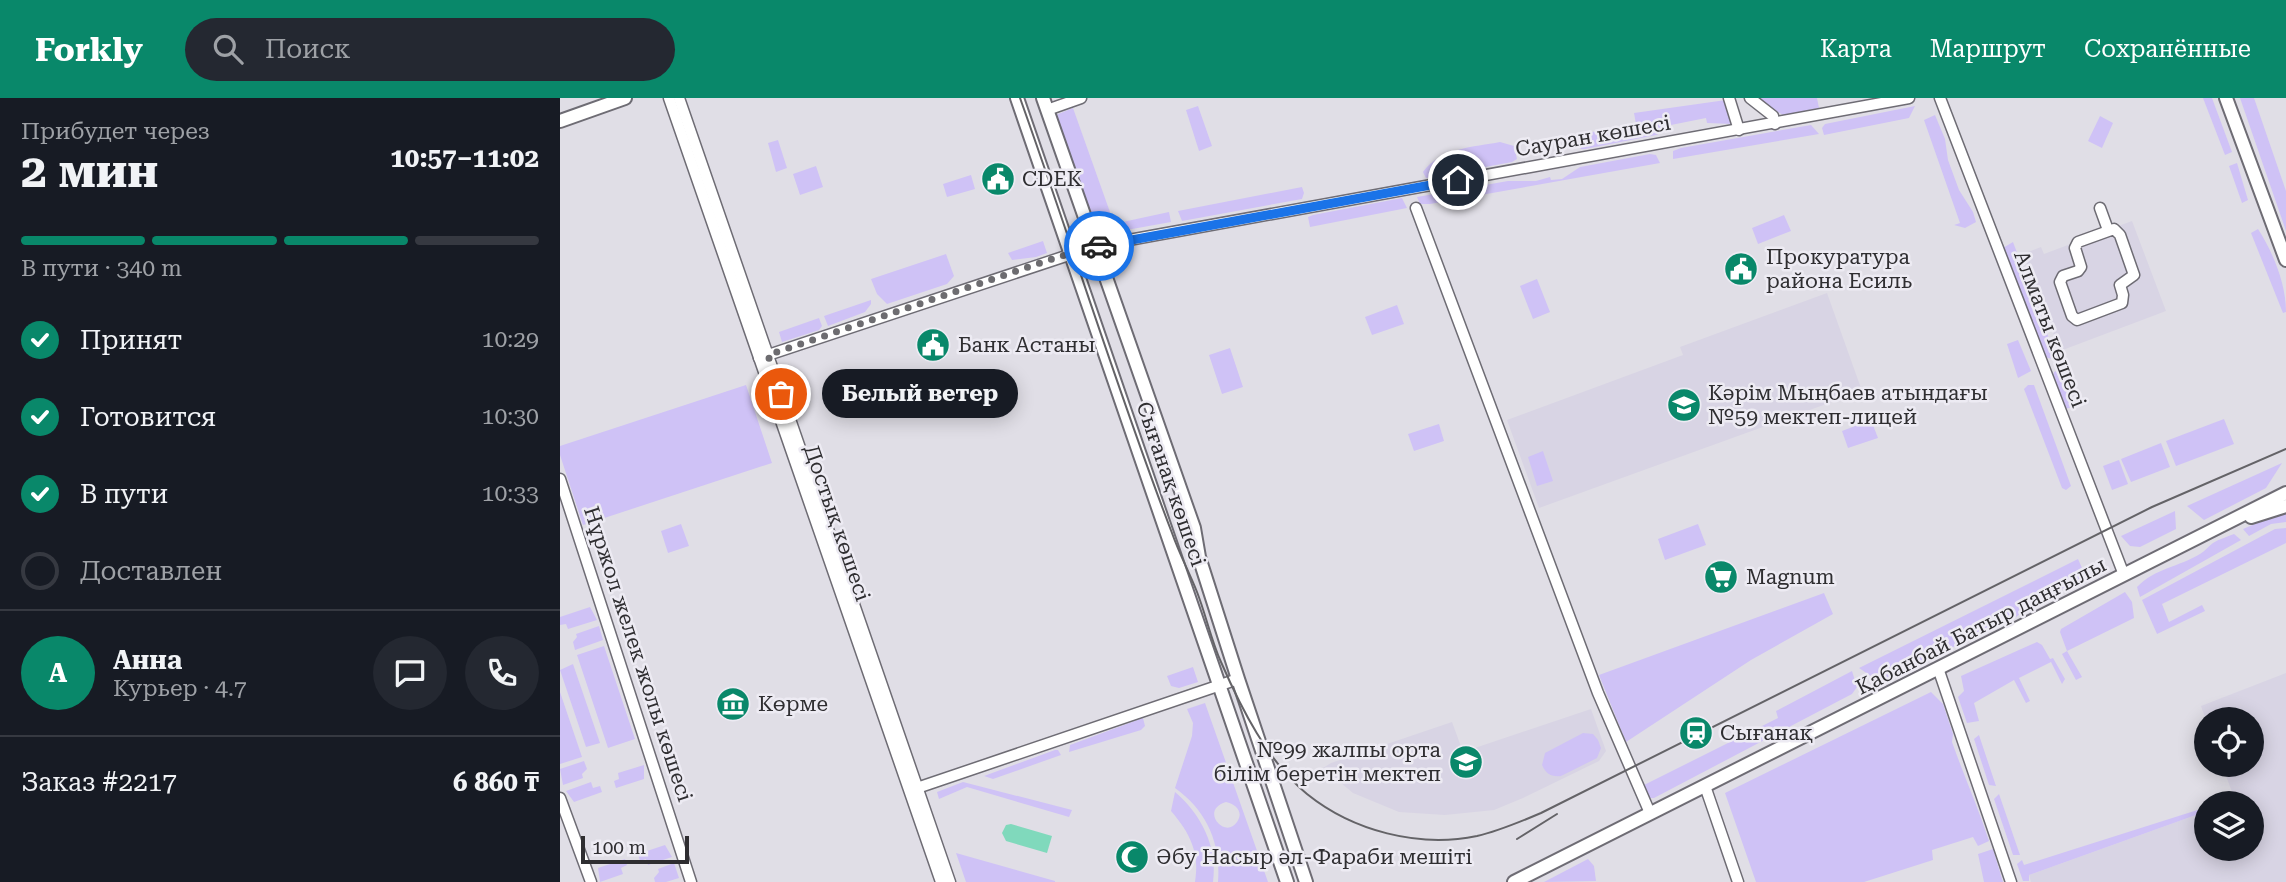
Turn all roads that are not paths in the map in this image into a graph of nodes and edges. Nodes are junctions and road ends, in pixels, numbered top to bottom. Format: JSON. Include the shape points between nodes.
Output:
{"nodes":[{"id":1,"x":625,"y":98,"type":"edge"},
{"id":2,"x":669,"y":98,"type":"edge"},
{"id":3,"x":679,"y":98,"type":"edge"},
{"id":4,"x":1017,"y":98,"type":"edge"},
{"id":5,"x":1081,"y":98,"type":"edge"},
{"id":6,"x":1729,"y":98,"type":"edge"},
{"id":7,"x":1750,"y":98,"type":"edge"},
{"id":8,"x":1909,"y":98,"type":"edge"},
{"id":9,"x":1940,"y":98,"type":"edge"},
{"id":10,"x":2226,"y":98,"type":"edge"},
{"id":11,"x":1045,"y":104,"type":"edge"},
{"id":12,"x":560,"y":121,"type":"edge"},
{"id":13,"x":1775,"y":124,"type":"junction"},
{"id":14,"x":1739,"y":130,"type":"junction"},
{"id":15,"x":1416,"y":208,"type":"dead end"},
{"id":16,"x":2100,"y":208,"type":"dead end"},
{"id":17,"x":2108,"y":230,"type":"junction"},
{"id":18,"x":1096,"y":246,"type":"junction"},
{"id":19,"x":1071,"y":253,"type":"junction"},
{"id":20,"x":2285,"y":253,"type":"edge"},
{"id":21,"x":763,"y":356,"type":"junction"},
{"id":22,"x":560,"y":479,"type":"edge"},
{"id":23,"x":2286,"y":493,"type":"edge"},
{"id":24,"x":2286,"y":506,"type":"edge"},
{"id":25,"x":2218,"y":527,"type":"junction"},
{"id":26,"x":2124,"y":575,"type":"junction"},
{"id":27,"x":1938,"y":668,"type":"junction"},
{"id":28,"x":1238,"y":679,"type":"junction"},
{"id":29,"x":1219,"y":685,"type":"junction"},
{"id":30,"x":1705,"y":786,"type":"junction"},
{"id":31,"x":917,"y":788,"type":"junction"},
{"id":32,"x":1693,"y":793,"type":"junction"},
{"id":33,"x":560,"y":798,"type":"edge"},
{"id":34,"x":1650,"y":813,"type":"junction"},
{"id":35,"x":591,"y":882,"type":"edge"},
{"id":36,"x":691,"y":882,"type":"edge"},
{"id":37,"x":941,"y":882,"type":"edge"},
{"id":38,"x":950,"y":882,"type":"edge"},
{"id":39,"x":1287,"y":882,"type":"edge"},
{"id":40,"x":1306,"y":882,"type":"edge"},
{"id":41,"x":1514,"y":882,"type":"edge"},
{"id":42,"x":1525,"y":882,"type":"edge"},
{"id":43,"x":1738,"y":882,"type":"edge"},
{"id":44,"x":2011,"y":882,"type":"edge"}],
"edges":[{"from":1,"to":12,"type":"main road"},
{"from":2,"to":21,"type":"street","name":"Достық көшесі"},
{"from":3,"to":21,"type":"street","name":"Достық көшесі"},
{"from":4,"to":19,"type":"main road","name":"Сығанақ көшесі"},
{"from":5,"to":11,"type":"street"},
{"from":6,"to":14,"type":"street"},
{"from":7,"to":13,"type":"street","via":[[1773,116]]},
{"from":8,"to":13,"type":"street","name":"Сауран көшесі"},
{"from":9,"to":26,"type":"street","name":"Алматы көшесі"},
{"from":10,"to":20,"type":"main road"},
{"from":11,"to":18,"type":"main road","name":"Сығанақ көшесі"},
{"from":13,"to":14,"type":"street","name":"Сауран көшесі"},
{"from":14,"to":18,"type":"street","name":"Сауран көшесі"},
{"from":15,"to":34,"type":"street","via":[[1598,693]]},
{"from":16,"to":17,"type":"street"},
{"from":17,"to":17,"type":"street","via":[[2120,235],[2134,275],[2120,285],[2122,303],[2077,320],[2060,282],[2081,267],[2075,248],[2078,242]]},
{"from":18,"to":19,"type":"street","name":"Сауран көшесі"},
{"from":18,"to":28,"type":"main road","name":"Сығанақ көшесі","via":[[1194,528]]},
{"from":19,"to":21,"type":"street","name":"Сауран көшесі"},
{"from":19,"to":29,"type":"main road","name":"Сығанақ көшесі"},
{"from":21,"to":31,"type":"street","name":"Достық көшесі"},
{"from":21,"to":37,"type":"street","name":"Достық көшесі"},
{"from":22,"to":36,"type":"street","name":"Нұржол желек жолы көшесі"},
{"from":23,"to":25,"type":"main road","name":"Қабанбай Батыр даңғылы"},
{"from":24,"to":25,"type":"main road"},
{"from":25,"to":26,"type":"main road","name":"Қабанбай Батыр даңғылы"},
{"from":26,"to":27,"type":"main road","name":"Қабанбай Батыр даңғылы"},
{"from":27,"to":30,"type":"main road","name":"Қабанбай Батыр даңғылы"},
{"from":27,"to":44,"type":"street"},
{"from":28,"to":29,"type":"street"},
{"from":28,"to":40,"type":"main road","name":"Сығанақ көшесі"},
{"from":29,"to":31,"type":"street"},
{"from":29,"to":39,"type":"main road","name":"Сығанақ көшесі"},
{"from":30,"to":32,"type":"main road","name":"Қабанбай Батыр даңғылы"},
{"from":30,"to":43,"type":"street"},
{"from":31,"to":38,"type":"street","name":"Достық көшесі"},
{"from":32,"to":34,"type":"main road","name":"Қабанбай Батыр даңғылы"},
{"from":32,"to":42,"type":"main road","name":"Қабанбай Батыр даңғылы"},
{"from":33,"to":35,"type":"street"},
{"from":34,"to":41,"type":"main road","name":"Қабанбай Батыр даңғылы"}]}
